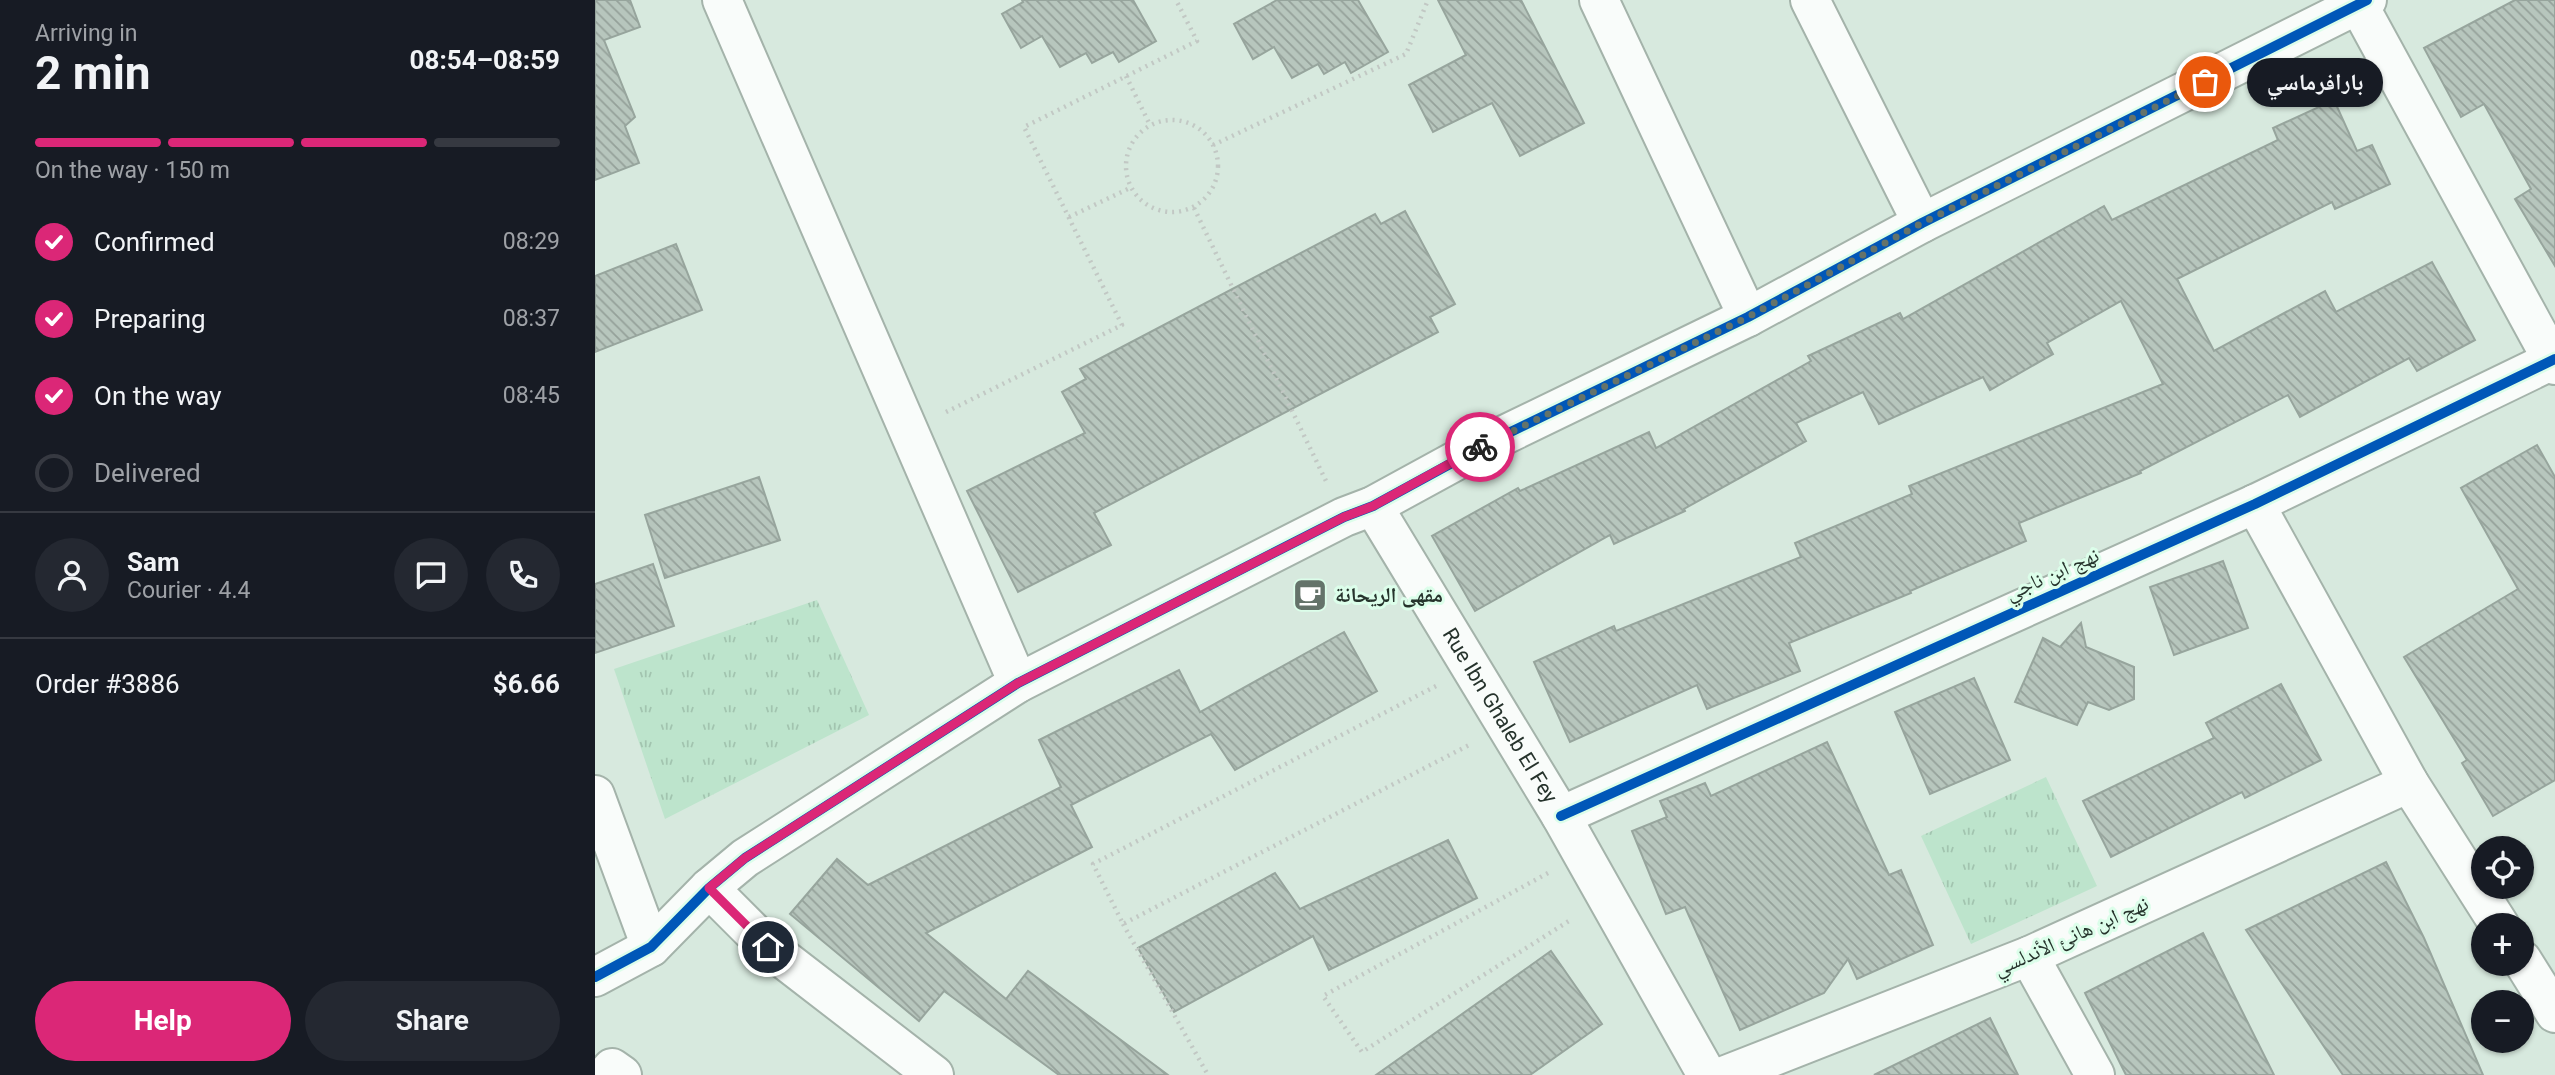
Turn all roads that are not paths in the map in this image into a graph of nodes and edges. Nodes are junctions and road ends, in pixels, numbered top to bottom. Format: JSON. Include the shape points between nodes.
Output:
{"nodes":[{"id":1,"x":722,"y":0,"type":"edge"},
{"id":2,"x":1599,"y":0,"type":"edge"},
{"id":3,"x":1810,"y":0,"type":"edge"},
{"id":4,"x":2363,"y":2,"type":"edge"},
{"id":5,"x":1922,"y":223,"type":"junction"},
{"id":6,"x":1748,"y":317,"type":"junction"},
{"id":7,"x":2554,"y":362,"type":"edge"},
{"id":8,"x":2255,"y":504,"type":"junction"},
{"id":9,"x":1358,"y":511,"type":"junction"},
{"id":10,"x":1018,"y":683,"type":"junction"},
{"id":11,"x":2409,"y":783,"type":"junction"},
{"id":12,"x":595,"y":795,"type":"edge"},
{"id":13,"x":1561,"y":816,"type":"junction"},
{"id":14,"x":709,"y":888,"type":"junction"},
{"id":15,"x":2492,"y":913,"type":"edge"},
{"id":16,"x":651,"y":947,"type":"junction"},
{"id":17,"x":2029,"y":956,"type":"junction"},
{"id":18,"x":2532,"y":976,"type":"edge"},
{"id":19,"x":595,"y":977,"type":"edge"},
{"id":20,"x":2555,"y":1013,"type":"edge"},
{"id":21,"x":934,"y":1075,"type":"edge"},
{"id":22,"x":1707,"y":1075,"type":"edge"},
{"id":23,"x":1726,"y":1075,"type":"edge"},
{"id":24,"x":2095,"y":1075,"type":"edge"}],
"edges":[{"from":1,"to":10,"type":"street"},
{"from":2,"to":6,"type":"street"},
{"from":3,"to":5,"type":"street"},
{"from":4,"to":5,"type":"street"},
{"from":4,"to":7,"type":"street"},
{"from":5,"to":6,"type":"street"},
{"from":6,"to":9,"type":"street"},
{"from":7,"to":8,"type":"street","name":"نهج ابن ناجي"},
{"from":8,"to":11,"type":"street"},
{"from":8,"to":13,"type":"street","name":"نهج ابن ناجي"},
{"from":9,"to":10,"type":"street"},
{"from":9,"to":13,"type":"street","name":"Rue Ibn Ghaleb El Fey","via":[[1471,667]]},
{"from":10,"to":14,"type":"street","via":[[745,858]]},
{"from":11,"to":15,"type":"street"},
{"from":11,"to":17,"type":"street","name":"نهج ابن هانئ الأندلسي"},
{"from":12,"to":16,"type":"street"},
{"from":13,"to":22,"type":"street","name":"Rue Ibn Ghaleb El Fey"},
{"from":14,"to":16,"type":"street"},
{"from":14,"to":21,"type":"street","via":[[768,947]]},
{"from":16,"to":19,"type":"street"},
{"from":17,"to":23,"type":"street","name":"نهج ابن هانئ الأندلسي"},
{"from":17,"to":24,"type":"street"},
{"from":18,"to":20,"type":"street"}]}
